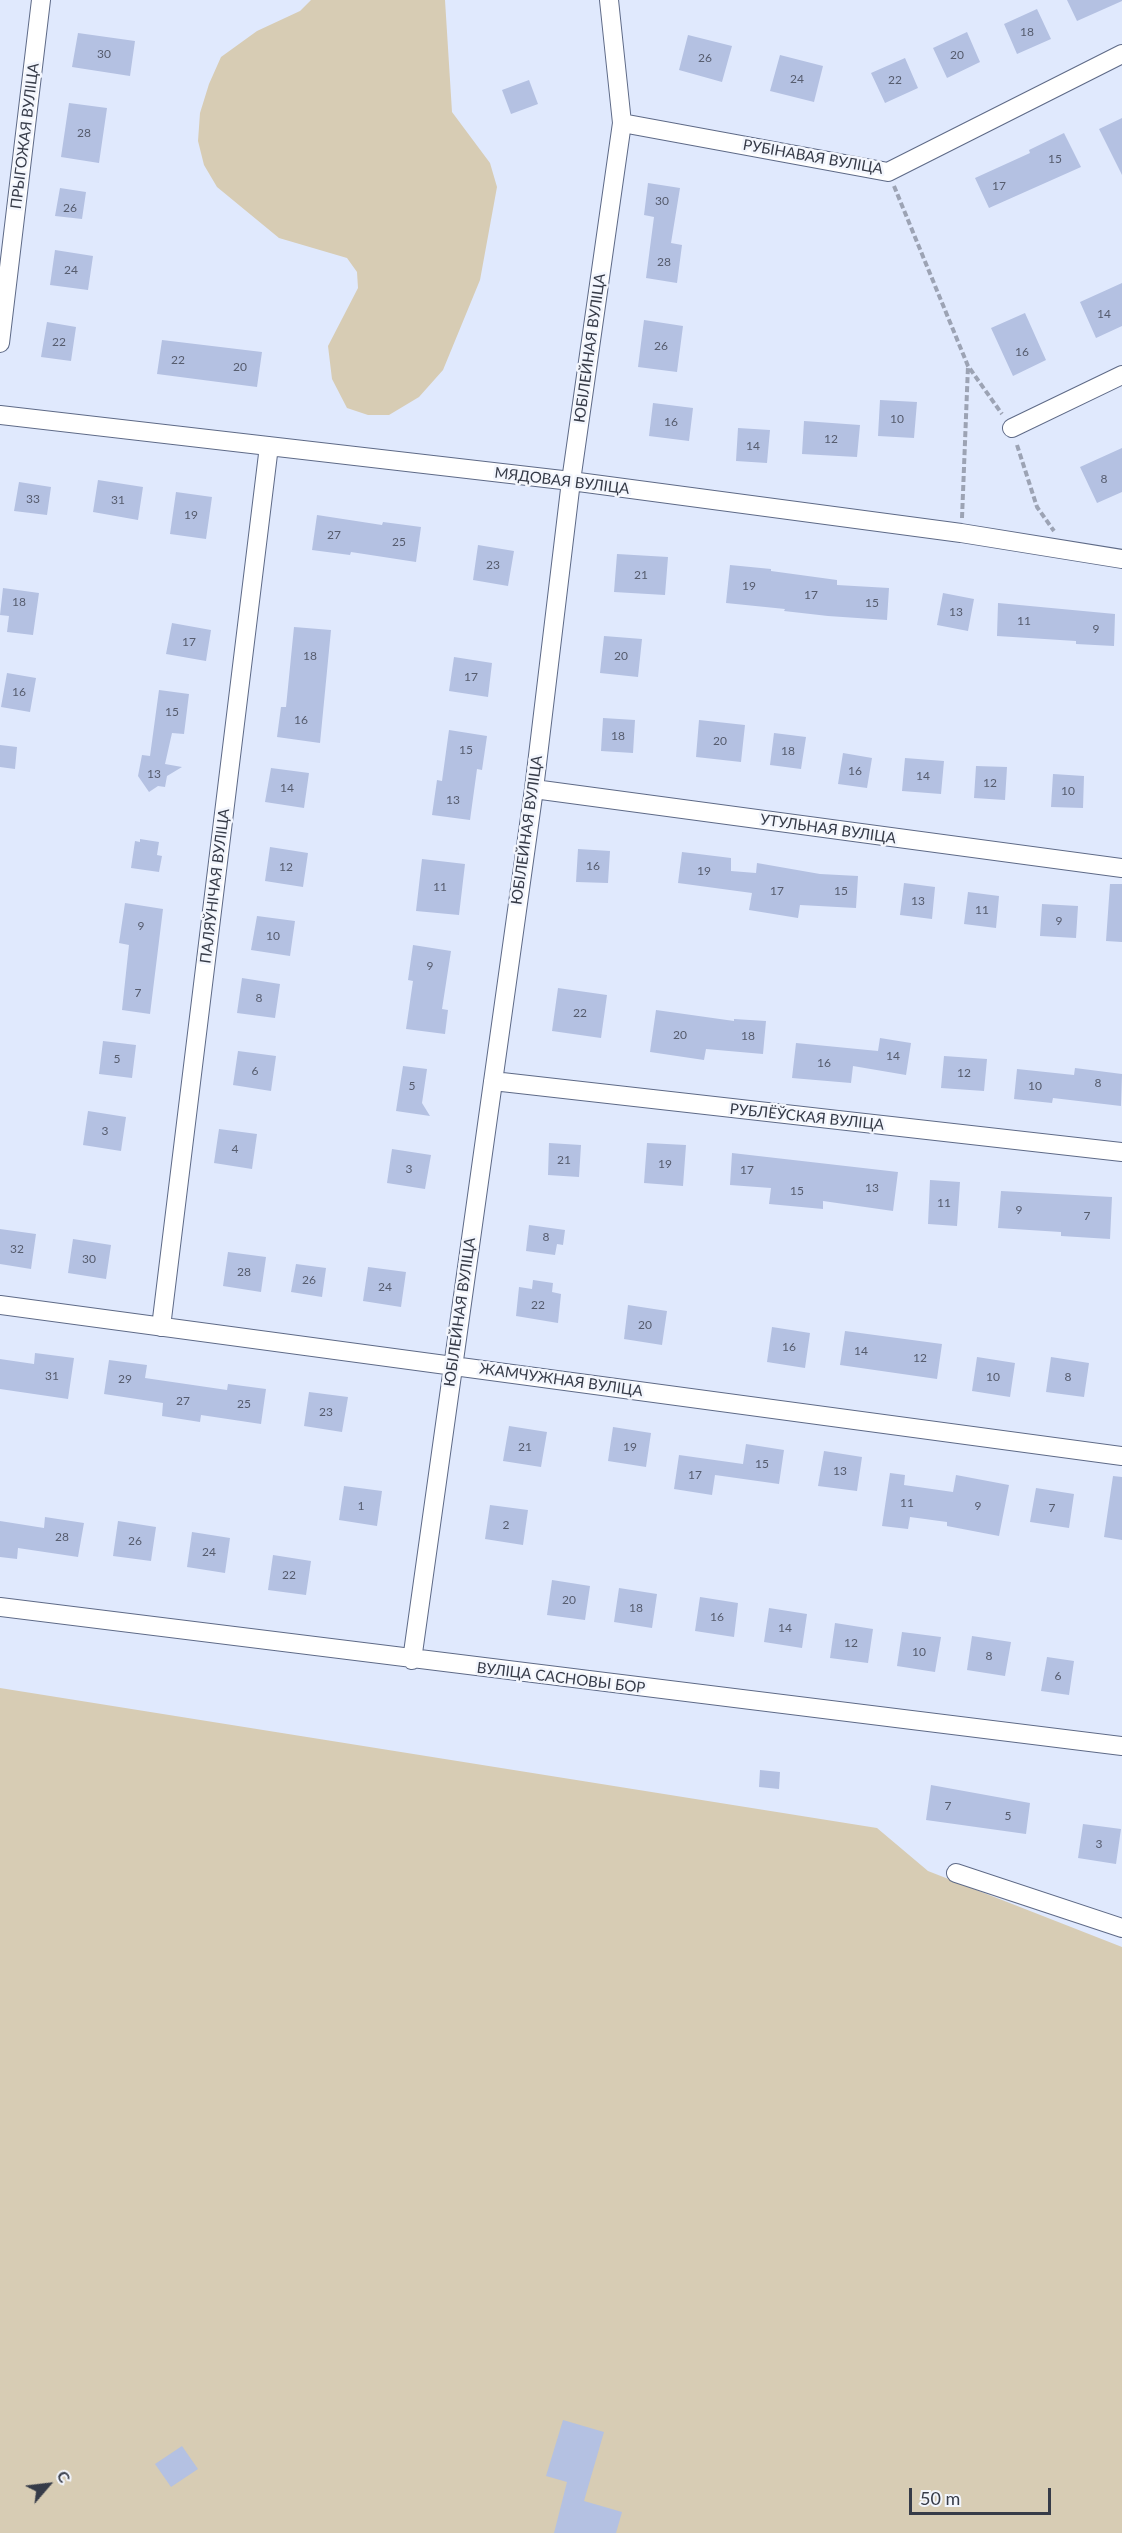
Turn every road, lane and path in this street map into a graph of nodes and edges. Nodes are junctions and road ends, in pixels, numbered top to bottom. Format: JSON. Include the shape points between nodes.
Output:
{"nodes":[{"id":1,"x":41,"y":0,"type":"edge"},
{"id":2,"x":609,"y":0,"type":"edge"},
{"id":3,"x":1122,"y":54,"type":"edge"},
{"id":4,"x":622,"y":123,"type":"junction"},
{"id":5,"x":888,"y":172,"type":"junction"},
{"id":6,"x":0,"y":343,"type":"edge"},
{"id":7,"x":968,"y":366,"type":"junction"},
{"id":8,"x":1122,"y":375,"type":"edge"},
{"id":9,"x":0,"y":415,"type":"edge"},
{"id":10,"x":1012,"y":428,"type":"junction"},
{"id":11,"x":269,"y":446,"type":"junction"},
{"id":12,"x":571,"y":482,"type":"junction"},
{"id":13,"x":962,"y":533,"type":"junction"},
{"id":14,"x":1070,"y":551,"type":"junction"},
{"id":15,"x":1122,"y":559,"type":"edge"},
{"id":16,"x":534,"y":789,"type":"junction"},
{"id":17,"x":1122,"y":868,"type":"edge"},
{"id":18,"x":493,"y":1081,"type":"junction"},
{"id":19,"x":1122,"y":1152,"type":"edge"},
{"id":20,"x":0,"y":1305,"type":"edge"},
{"id":21,"x":161,"y":1326,"type":"junction"},
{"id":22,"x":453,"y":1365,"type":"junction"},
{"id":23,"x":1122,"y":1456,"type":"edge"},
{"id":24,"x":0,"y":1607,"type":"edge"},
{"id":25,"x":412,"y":1660,"type":"junction"},
{"id":26,"x":1122,"y":1746,"type":"edge"},
{"id":27,"x":956,"y":1873,"type":"dead end"},
{"id":28,"x":1122,"y":1928,"type":"edge"}],
"edges":[{"from":1,"to":6,"type":"street","name":"ПРЫГОЖАЯ ВУЛІЦА"},
{"from":2,"to":4,"type":"street","name":"ЮБІЛЕЙНАЯ ВУЛІЦА"},
{"from":3,"to":5,"type":"street","name":"РУБІНАВАЯ ВУЛІЦА"},
{"from":4,"to":5,"type":"street","name":"РУБІНАВАЯ ВУЛІЦА"},
{"from":4,"to":12,"type":"street","name":"ЮБІЛЕЙНАЯ ВУЛІЦА"},
{"from":5,"to":7,"type":"path"},
{"from":7,"to":10,"type":"path"},
{"from":7,"to":13,"type":"path"},
{"from":8,"to":10,"type":"street"},
{"from":9,"to":11,"type":"street","name":"МЯДОВАЯ ВУЛІЦА"},
{"from":10,"to":14,"type":"path","via":[[1037,507]]},
{"from":11,"to":12,"type":"street","name":"МЯДОВАЯ ВУЛІЦА"},
{"from":11,"to":21,"type":"street","name":"ПАЛЯЎНІЧАЯ ВУЛІЦА"},
{"from":12,"to":13,"type":"street","name":"МЯДОВАЯ ВУЛІЦА"},
{"from":12,"to":16,"type":"street","name":"ЮБІЛЕЙНАЯ ВУЛІЦА"},
{"from":13,"to":14,"type":"street","name":"МЯДОВАЯ ВУЛІЦА"},
{"from":14,"to":15,"type":"street","name":"МЯДОВАЯ ВУЛІЦА"},
{"from":16,"to":17,"type":"street","name":"УТУЛЬНАЯ ВУЛІЦА"},
{"from":16,"to":18,"type":"street","name":"ЮБІЛЕЙНАЯ ВУЛІЦА"},
{"from":18,"to":19,"type":"street","name":"РУБЛЁЎСКАЯ ВУЛІЦА"},
{"from":18,"to":22,"type":"street","name":"ЮБІЛЕЙНАЯ ВУЛІЦА"},
{"from":20,"to":21,"type":"street","name":"ЖАМЧУЖНАЯ ВУЛІЦА"},
{"from":21,"to":22,"type":"street","name":"ЖАМЧУЖНАЯ ВУЛІЦА"},
{"from":22,"to":23,"type":"street","name":"ЖАМЧУЖНАЯ ВУЛІЦА"},
{"from":22,"to":25,"type":"street","name":"ЮБІЛЕЙНАЯ ВУЛІЦА"},
{"from":24,"to":25,"type":"street","name":"ВУЛІЦА САСНОВЫ БОР"},
{"from":25,"to":26,"type":"street","name":"ВУЛІЦА САСНОВЫ БОР"},
{"from":27,"to":28,"type":"street"}]}
